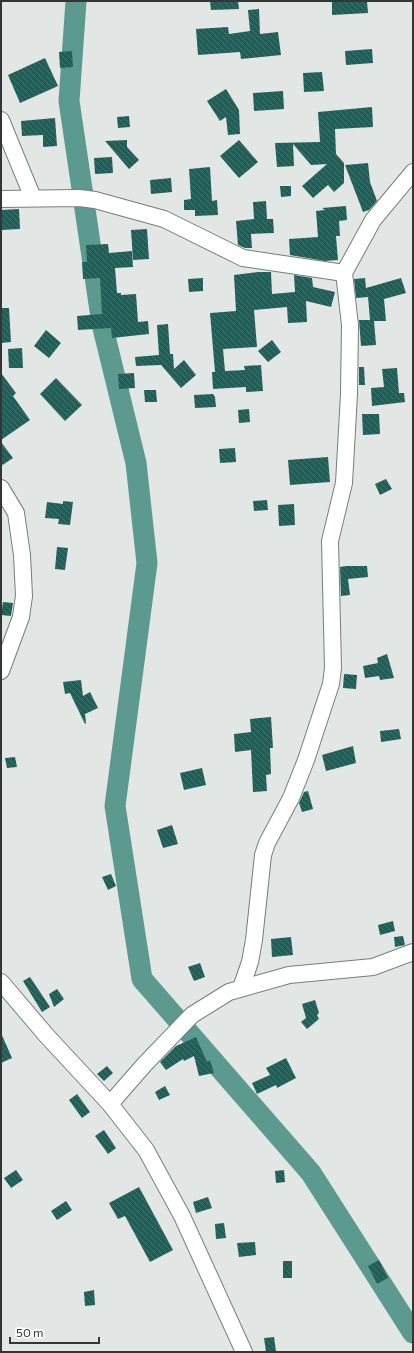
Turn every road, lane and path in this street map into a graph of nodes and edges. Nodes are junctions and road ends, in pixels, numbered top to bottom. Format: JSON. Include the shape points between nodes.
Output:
{"nodes":[{"id":1,"x":1,"y":120,"type":"edge"},
{"id":2,"x":413,"y":172,"type":"edge"},
{"id":3,"x":33,"y":198,"type":"junction"},
{"id":4,"x":1,"y":199,"type":"edge"},
{"id":5,"x":344,"y":273,"type":"junction"},
{"id":6,"x":1,"y":488,"type":"edge"},
{"id":7,"x":1,"y":671,"type":"edge"},
{"id":8,"x":413,"y":952,"type":"edge"},
{"id":9,"x":1,"y":982,"type":"edge"},
{"id":10,"x":242,"y":988,"type":"junction"},
{"id":11,"x":110,"y":1104,"type":"junction"},
{"id":12,"x":244,"y":1352,"type":"edge"}],
"edges":[{"from":1,"to":3,"type":"street"},
{"from":2,"to":5,"type":"street","via":[[373,220]]},
{"from":3,"to":4,"type":"street"},
{"from":3,"to":5,"type":"street","via":[[95,200],[164,219],[248,259]]},
{"from":5,"to":10,"type":"street","via":[[350,325],[349,394],[344,483],[330,541],[332,684],[304,766],[263,855],[254,940]]},
{"from":6,"to":7,"type":"street","via":[[16,513],[24,596],[21,617]]},
{"from":8,"to":10,"type":"street","via":[[372,967],[289,974]]},
{"from":9,"to":11,"type":"street"},
{"from":10,"to":11,"type":"street","via":[[219,998],[192,1015]]},
{"from":11,"to":12,"type":"street","via":[[146,1150],[182,1216]]}]}
